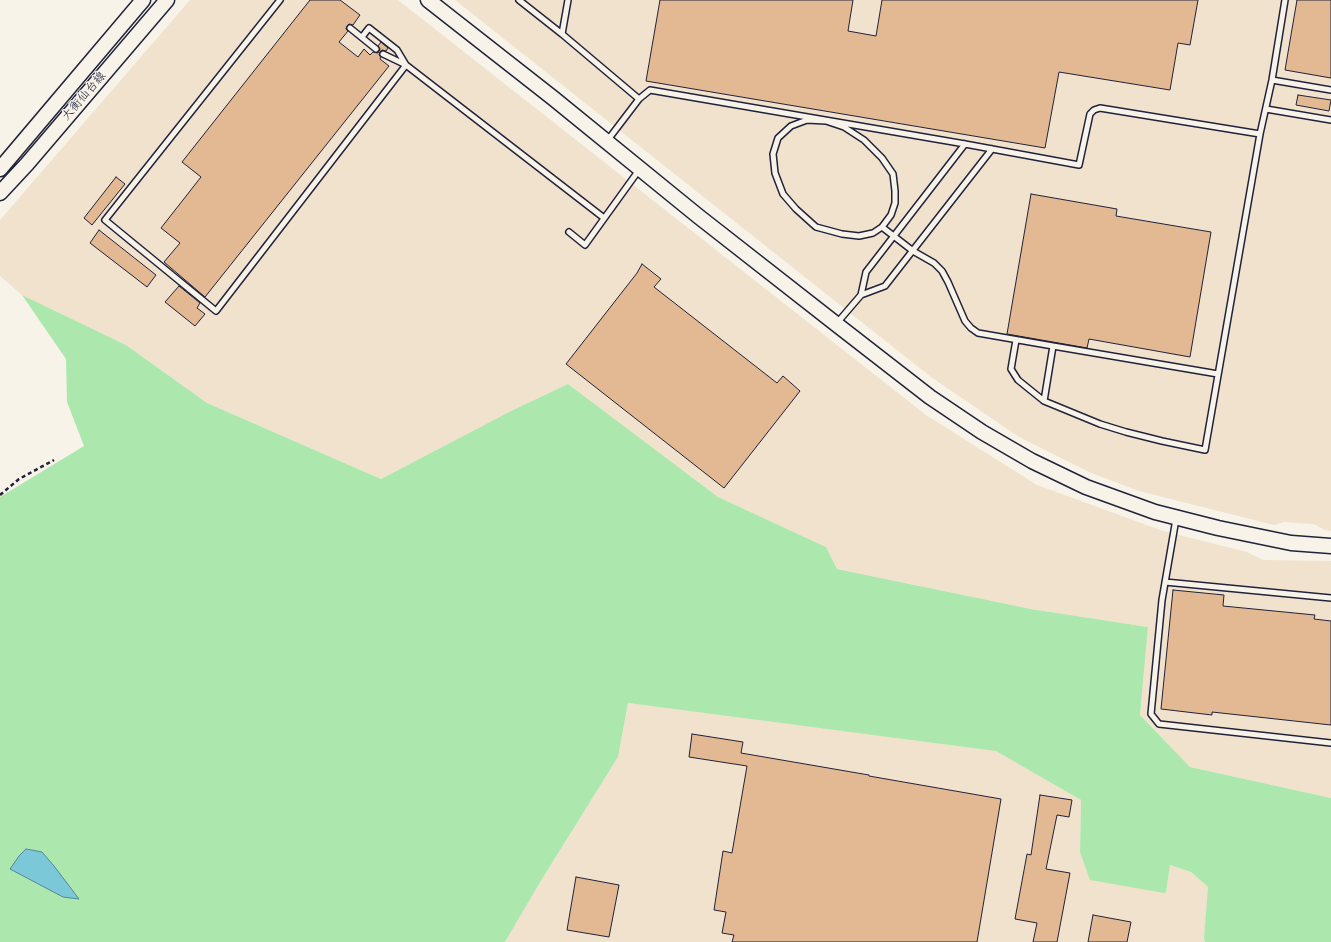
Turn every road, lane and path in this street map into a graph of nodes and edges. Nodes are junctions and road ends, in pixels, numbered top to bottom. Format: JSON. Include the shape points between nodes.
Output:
{"nodes":[{"id":1,"x":143,"y":0,"type":"edge"},
{"id":2,"x":168,"y":0,"type":"edge"},
{"id":3,"x":280,"y":0,"type":"edge"},
{"id":4,"x":428,"y":0,"type":"edge"},
{"id":5,"x":519,"y":0,"type":"edge"},
{"id":6,"x":568,"y":0,"type":"edge"},
{"id":7,"x":1285,"y":0,"type":"edge"},
{"id":8,"x":350,"y":28,"type":"dead end"},
{"id":9,"x":562,"y":34,"type":"junction"},
{"id":10,"x":362,"y":37,"type":"junction"},
{"id":11,"x":376,"y":49,"type":"dead end"},
{"id":12,"x":383,"y":54,"type":"dead end"},
{"id":13,"x":406,"y":65,"type":"junction"},
{"id":14,"x":1272,"y":80,"type":"junction"},
{"id":15,"x":1331,"y":90,"type":"edge"},
{"id":16,"x":639,"y":99,"type":"junction"},
{"id":17,"x":1266,"y":109,"type":"junction"},
{"id":18,"x":1331,"y":120,"type":"edge"},
{"id":19,"x":826,"y":121,"type":"junction"},
{"id":20,"x":1260,"y":134,"type":"junction"},
{"id":21,"x":606,"y":142,"type":"junction"},
{"id":22,"x":965,"y":144,"type":"junction"},
{"id":23,"x":992,"y":149,"type":"junction"},
{"id":24,"x":0,"y":169,"type":"edge"},
{"id":25,"x":640,"y":169,"type":"junction"},
{"id":26,"x":0,"y":193,"type":"edge"},
{"id":27,"x":604,"y":218,"type":"junction"},
{"id":28,"x":882,"y":227,"type":"junction"},
{"id":29,"x":569,"y":232,"type":"dead end"},
{"id":30,"x":895,"y":236,"type":"junction"},
{"id":31,"x":913,"y":251,"type":"junction"},
{"id":32,"x":861,"y":295,"type":"junction"},
{"id":33,"x":836,"y":324,"type":"junction"},
{"id":34,"x":1016,"y":340,"type":"junction"},
{"id":35,"x":1053,"y":346,"type":"junction"},
{"id":36,"x":1218,"y":374,"type":"junction"},
{"id":37,"x":1044,"y":401,"type":"junction"},
{"id":38,"x":54,"y":460,"type":"dead end"},
{"id":39,"x":0,"y":495,"type":"edge"},
{"id":40,"x":1176,"y":518,"type":"junction"},
{"id":41,"x":1331,"y":546,"type":"edge"},
{"id":42,"x":1165,"y":582,"type":"junction"},
{"id":43,"x":1331,"y":598,"type":"edge"},
{"id":44,"x":1331,"y":743,"type":"edge"}],
"edges":[{"from":1,"to":24,"type":"street","name":"大衡仙台線"},
{"from":2,"to":26,"type":"street","name":"大衡仙台線","via":[[28,164]]},
{"from":3,"to":13,"type":"lane","via":[[105,220],[216,312]]},
{"from":4,"to":21,"type":"street"},
{"from":5,"to":9,"type":"lane"},
{"from":6,"to":9,"type":"lane"},
{"from":7,"to":14,"type":"lane"},
{"from":8,"to":10,"type":"lane"},
{"from":9,"to":16,"type":"lane"},
{"from":10,"to":11,"type":"lane"},
{"from":10,"to":13,"type":"lane","via":[[369,28],[397,50]]},
{"from":12,"to":13,"type":"lane"},
{"from":13,"to":27,"type":"lane"},
{"from":14,"to":15,"type":"lane"},
{"from":14,"to":17,"type":"lane"},
{"from":16,"to":19,"type":"lane","via":[[650,90]]},
{"from":16,"to":21,"type":"lane"},
{"from":17,"to":18,"type":"lane"},
{"from":17,"to":20,"type":"lane"},
{"from":19,"to":22,"type":"lane"},
{"from":19,"to":28,"type":"lane","via":[[844,127],[864,140],[882,158],[893,174],[895,203],[891,215]]},
{"from":19,"to":28,"type":"lane","via":[[807,120],[790,126],[778,138],[773,154],[775,173],[783,194],[816,227],[859,236],[873,233]]},
{"from":20,"to":23,"type":"lane","via":[[1100,108],[1090,114],[1079,165]]},
{"from":20,"to":36,"type":"lane"},
{"from":21,"to":25,"type":"street"},
{"from":22,"to":23,"type":"lane"},
{"from":22,"to":30,"type":"lane"},
{"from":23,"to":31,"type":"lane"},
{"from":25,"to":27,"type":"lane"},
{"from":25,"to":33,"type":"street"},
{"from":27,"to":29,"type":"lane","via":[[585,245]]},
{"from":28,"to":30,"type":"lane"},
{"from":30,"to":31,"type":"lane"},
{"from":30,"to":32,"type":"lane","via":[[866,272]]},
{"from":31,"to":32,"type":"lane","via":[[886,286]]},
{"from":31,"to":34,"type":"lane","via":[[934,263],[942,271],[965,321],[971,328],[978,333]]},
{"from":32,"to":33,"type":"lane"},
{"from":33,"to":40,"type":"street","via":[[930,397],[982,432],[1032,461],[1086,487]]},
{"from":34,"to":35,"type":"lane"},
{"from":34,"to":37,"type":"lane","via":[[1011,369],[1018,380]]},
{"from":35,"to":36,"type":"lane"},
{"from":35,"to":37,"type":"lane"},
{"from":36,"to":37,"type":"lane","via":[[1205,450],[1126,432]]},
{"from":38,"to":39,"type":"path","via":[[19,479]]},
{"from":40,"to":41,"type":"street","via":[[1291,543]]},
{"from":40,"to":42,"type":"lane"},
{"from":42,"to":43,"type":"lane"},
{"from":42,"to":44,"type":"lane","via":[[1150,714],[1159,724]]}]}
